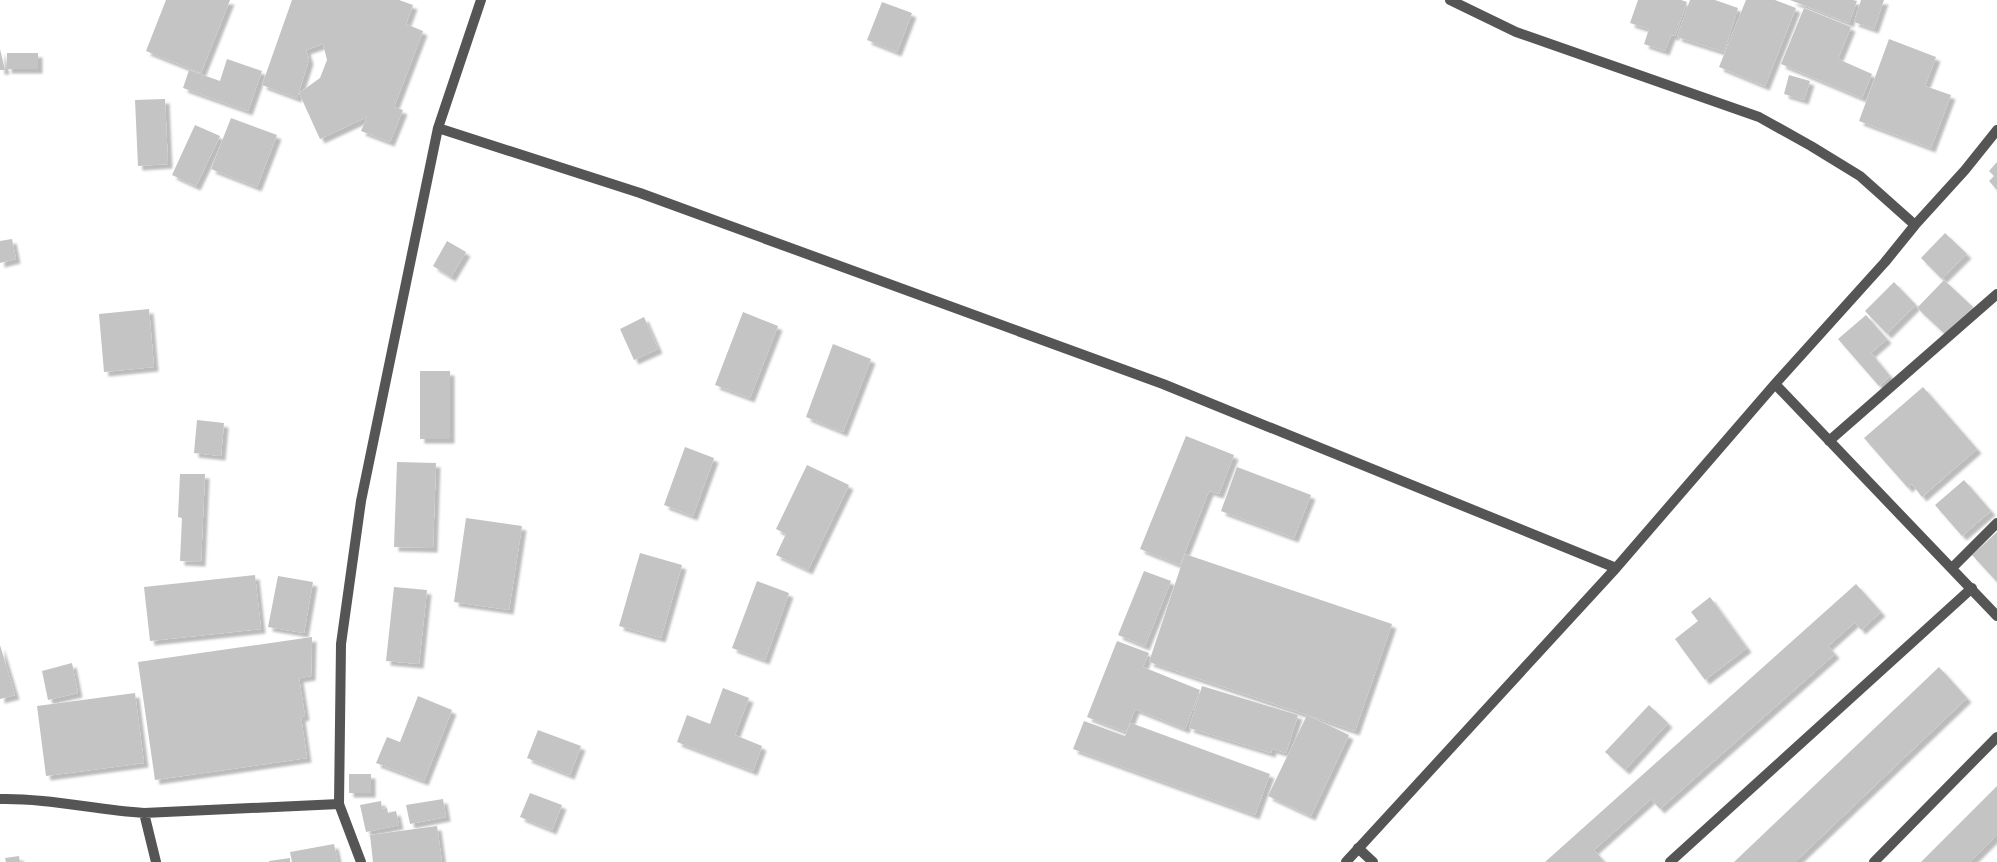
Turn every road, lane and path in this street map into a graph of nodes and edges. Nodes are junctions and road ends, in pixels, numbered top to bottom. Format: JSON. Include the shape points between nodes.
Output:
{"nodes":[{"id":1,"x":481,"y":0,"type":"edge"},
{"id":2,"x":1450,"y":0,"type":"edge"},
{"id":3,"x":438,"y":128,"type":"junction"},
{"id":4,"x":1997,"y":130,"type":"edge"},
{"id":5,"x":1915,"y":225,"type":"junction"},
{"id":6,"x":1997,"y":294,"type":"edge"},
{"id":7,"x":1775,"y":384,"type":"junction"},
{"id":8,"x":1829,"y":441,"type":"junction"},
{"id":9,"x":1997,"y":524,"type":"edge"},
{"id":10,"x":1616,"y":568,"type":"junction"},
{"id":11,"x":1952,"y":568,"type":"junction"},
{"id":12,"x":1972,"y":588,"type":"junction"},
{"id":13,"x":1997,"y":616,"type":"edge"},
{"id":14,"x":1997,"y":737,"type":"edge"},
{"id":15,"x":0,"y":799,"type":"edge"},
{"id":16,"x":339,"y":804,"type":"junction"},
{"id":17,"x":144,"y":812,"type":"junction"},
{"id":18,"x":1358,"y":848,"type":"junction"},
{"id":19,"x":156,"y":862,"type":"edge"},
{"id":20,"x":361,"y":862,"type":"edge"},
{"id":21,"x":1346,"y":862,"type":"edge"},
{"id":22,"x":1373,"y":862,"type":"edge"},
{"id":23,"x":1670,"y":862,"type":"edge"},
{"id":24,"x":1874,"y":862,"type":"edge"}],
"edges":[{"from":1,"to":3,"type":"street"},
{"from":2,"to":5,"type":"street","via":[[1516,32],[1759,117],[1860,176]]},
{"from":3,"to":10,"type":"street","via":[[640,193],[1163,384]]},
{"from":3,"to":16,"type":"street","via":[[361,500],[341,644]]},
{"from":4,"to":5,"type":"street"},
{"from":5,"to":7,"type":"street"},
{"from":6,"to":8,"type":"street"},
{"from":7,"to":8,"type":"street"},
{"from":7,"to":10,"type":"street"},
{"from":8,"to":11,"type":"street"},
{"from":9,"to":11,"type":"street"},
{"from":10,"to":18,"type":"street"},
{"from":11,"to":12,"type":"street"},
{"from":12,"to":13,"type":"street"},
{"from":12,"to":23,"type":"street"},
{"from":14,"to":24,"type":"street"},
{"from":15,"to":17,"type":"street","via":[[22,798]]},
{"from":16,"to":17,"type":"street"},
{"from":16,"to":20,"type":"street"},
{"from":17,"to":19,"type":"street"},
{"from":18,"to":21,"type":"street"},
{"from":18,"to":22,"type":"street"}]}
